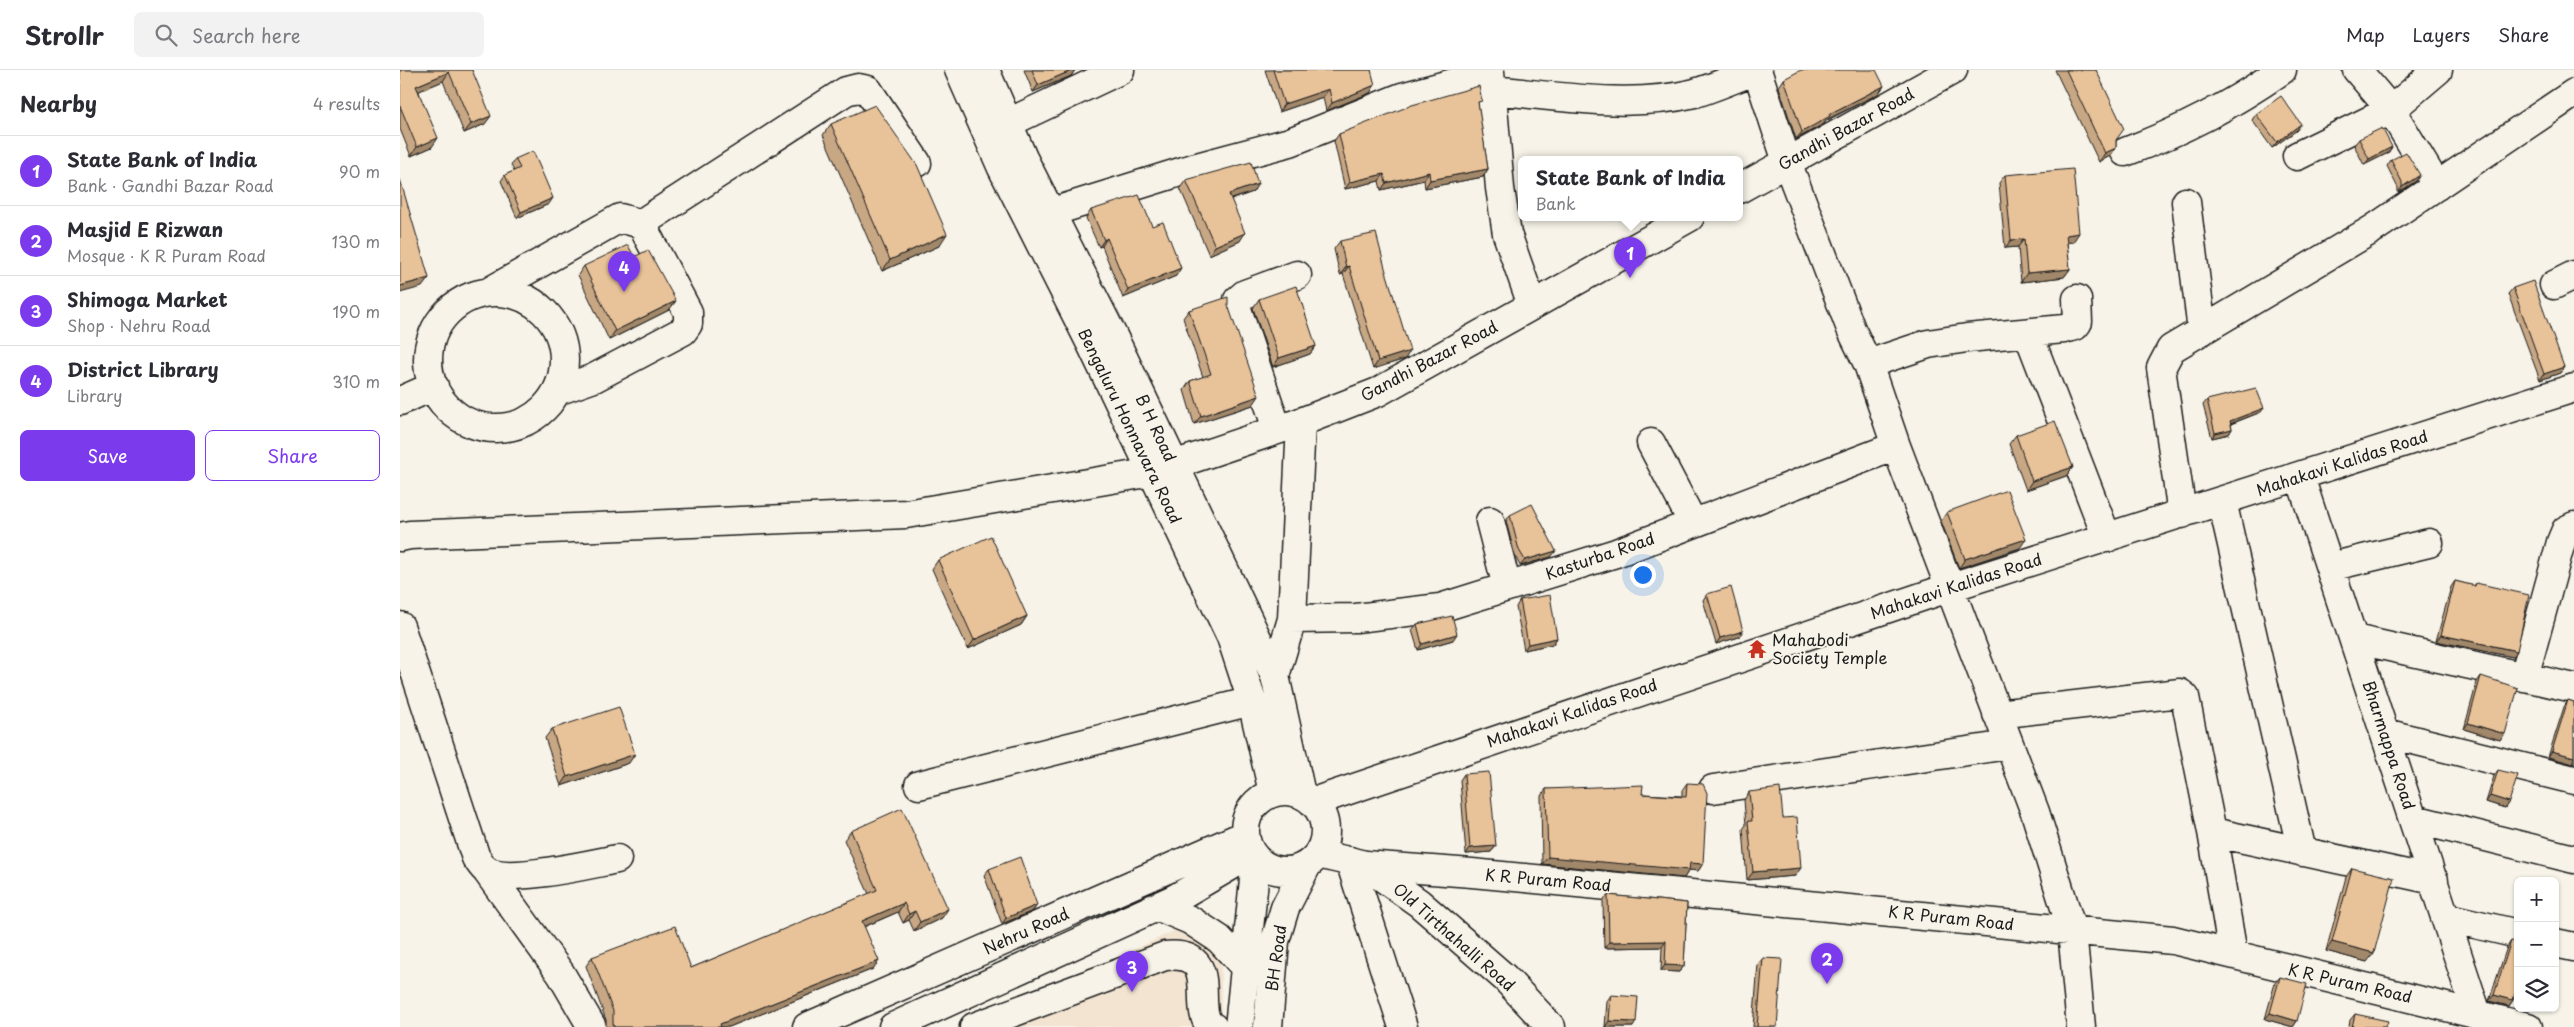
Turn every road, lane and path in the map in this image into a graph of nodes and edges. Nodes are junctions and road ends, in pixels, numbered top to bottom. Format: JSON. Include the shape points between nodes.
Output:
{"nodes":[{"id":1,"x":959,"y":70,"type":"edge"},
{"id":2,"x":985,"y":70,"type":"edge"},
{"id":3,"x":1120,"y":70,"type":"edge"},
{"id":4,"x":1757,"y":70,"type":"edge"},
{"id":5,"x":1953,"y":70,"type":"edge"},
{"id":6,"x":2282,"y":70,"type":"edge"},
{"id":7,"x":2357,"y":70,"type":"edge"},
{"id":8,"x":2438,"y":70,"type":"edge"},
{"id":9,"x":1082,"y":78,"type":"edge"},
{"id":10,"x":1491,"y":78,"type":"edge"},
{"id":11,"x":2574,"y":93,"type":"edge"},
{"id":12,"x":2391,"y":110,"type":"junction"},
{"id":13,"x":1008,"y":123,"type":"junction"},
{"id":14,"x":2125,"y":152,"type":"dead end"},
{"id":15,"x":2297,"y":156,"type":"dead end"},
{"id":16,"x":1787,"y":162,"type":"junction"},
{"id":17,"x":917,"y":163,"type":"edge"},
{"id":18,"x":2437,"y":186,"type":"junction"},
{"id":19,"x":1743,"y":187,"type":"edge"},
{"id":20,"x":2186,"y":202,"type":"dead end"},
{"id":21,"x":1052,"y":212,"type":"junction"},
{"id":22,"x":1683,"y":221,"type":"edge"},
{"id":23,"x":645,"y":225,"type":"junction"},
{"id":24,"x":1297,"y":275,"type":"dead end"},
{"id":25,"x":492,"y":290,"type":"junction"},
{"id":26,"x":2077,"y":299,"type":"dead end"},
{"id":27,"x":1532,"y":305,"type":"junction"},
{"id":28,"x":2202,"y":331,"type":"junction"},
{"id":29,"x":2028,"y":332,"type":"junction"},
{"id":30,"x":1868,"y":364,"type":"junction"},
{"id":31,"x":434,"y":386,"type":"junction"},
{"id":32,"x":2574,"y":388,"type":"edge"},
{"id":33,"x":556,"y":391,"type":"junction"},
{"id":34,"x":400,"y":401,"type":"edge"},
{"id":35,"x":1289,"y":426,"type":"junction"},
{"id":36,"x":1651,"y":443,"type":"dead end"},
{"id":37,"x":1896,"y":446,"type":"junction"},
{"id":38,"x":1163,"y":469,"type":"junction"},
{"id":39,"x":2300,"y":477,"type":"junction"},
{"id":40,"x":2222,"y":501,"type":"junction"},
{"id":41,"x":2182,"y":514,"type":"junction"},
{"id":42,"x":1490,"y":521,"type":"dead end"},
{"id":43,"x":1693,"y":523,"type":"junction"},
{"id":44,"x":2574,"y":526,"type":"edge"},
{"id":45,"x":400,"y":537,"type":"edge"},
{"id":46,"x":2106,"y":538,"type":"junction"},
{"id":47,"x":2429,"y":543,"type":"dead end"},
{"id":48,"x":2330,"y":567,"type":"junction"},
{"id":49,"x":1951,"y":586,"type":"junction"},
{"id":50,"x":1507,"y":587,"type":"junction"},
{"id":51,"x":1292,"y":619,"type":"junction"},
{"id":52,"x":400,"y":626,"type":"edge"},
{"id":53,"x":2354,"y":639,"type":"junction"},
{"id":54,"x":1275,"y":676,"type":"junction"},
{"id":55,"x":2524,"y":677,"type":"junction"},
{"id":56,"x":2574,"y":688,"type":"edge"},
{"id":57,"x":1252,"y":702,"type":"junction"},
{"id":58,"x":1997,"y":714,"type":"junction"},
{"id":59,"x":2385,"y":733,"type":"junction"},
{"id":60,"x":2008,"y":744,"type":"junction"},
{"id":61,"x":2574,"y":780,"type":"edge"},
{"id":62,"x":919,"y":785,"type":"dead end"},
{"id":63,"x":1713,"y":789,"type":"dead end"},
{"id":64,"x":1273,"y":792,"type":"junction"},
{"id":65,"x":1307,"y":798,"type":"junction"},
{"id":66,"x":2414,"y":819,"type":"junction"},
{"id":67,"x":2212,"y":832,"type":"junction"},
{"id":68,"x":1251,"y":849,"type":"junction"},
{"id":69,"x":2302,"y":852,"type":"junction"},
{"id":70,"x":617,"y":859,"type":"dead end"},
{"id":71,"x":2574,"y":859,"type":"edge"},
{"id":72,"x":1313,"y":860,"type":"junction"},
{"id":73,"x":1358,"y":863,"type":"junction"},
{"id":74,"x":486,"y":870,"type":"junction"},
{"id":75,"x":2434,"y":880,"type":"junction"},
{"id":76,"x":1158,"y":907,"type":"junction"},
{"id":77,"x":2445,"y":917,"type":"junction"},
{"id":78,"x":2072,"y":930,"type":"junction"},
{"id":79,"x":2514,"y":933,"type":"edge"},
{"id":80,"x":2559,"y":944,"type":"edge"},
{"id":81,"x":2574,"y":947,"type":"edge"},
{"id":82,"x":2233,"y":954,"type":"junction"},
{"id":83,"x":1245,"y":967,"type":"junction"},
{"id":84,"x":2477,"y":1014,"type":"junction"},
{"id":85,"x":592,"y":1027,"type":"edge"},
{"id":86,"x":807,"y":1027,"type":"edge"},
{"id":87,"x":893,"y":1027,"type":"edge"},
{"id":88,"x":974,"y":1027,"type":"edge"},
{"id":89,"x":1213,"y":1027,"type":"edge"},
{"id":90,"x":1239,"y":1027,"type":"edge"},
{"id":91,"x":1268,"y":1027,"type":"edge"},
{"id":92,"x":1404,"y":1027,"type":"edge"},
{"id":93,"x":1551,"y":1027,"type":"edge"},
{"id":94,"x":2081,"y":1027,"type":"edge"},
{"id":95,"x":2528,"y":1027,"type":"edge"}],
"edges":[{"from":1,"to":38,"type":"street","name":"Bengaluru Honnavara Road","via":[[1002,168]]},
{"from":2,"to":13,"type":"street","name":"B H Road"},
{"from":3,"to":9,"type":"street"},
{"from":4,"to":10,"type":"street","via":[[1695,93],[1644,100],[1574,98]]},
{"from":4,"to":16,"type":"street"},
{"from":5,"to":16,"type":"street","name":"Gandhi Bazar Road"},
{"from":6,"to":14,"type":"street","via":[[2221,110]]},
{"from":7,"to":12,"type":"street"},
{"from":8,"to":12,"type":"street"},
{"from":9,"to":13,"type":"street"},
{"from":10,"to":21,"type":"street","via":[[1402,97],[1290,142]]},
{"from":10,"to":27,"type":"street","via":[[1507,234]]},
{"from":11,"to":18,"type":"street"},
{"from":12,"to":15,"type":"street"},
{"from":12,"to":18,"type":"street"},
{"from":13,"to":21,"type":"street","name":"B H Road"},
{"from":16,"to":19,"type":"street","name":"Gandhi Bazar Road"},
{"from":16,"to":30,"type":"street","via":[[1851,329]]},
{"from":17,"to":23,"type":"street","via":[[868,90],[858,88],[838,96],[648,219]]},
{"from":18,"to":28,"type":"street","via":[[2373,229]]},
{"from":20,"to":28,"type":"street"},
{"from":21,"to":38,"type":"street","name":"B H Road"},
{"from":22,"to":27,"type":"street","name":"Gandhi Bazar Road"},
{"from":23,"to":25,"type":"street","via":[[620,218]]},
{"from":23,"to":33,"type":"street","via":[[647,235],[688,312],[688,324],[683,331],[594,378]]},
{"from":24,"to":35,"type":"street","via":[[1245,294],[1238,300],[1237,309]]},
{"from":25,"to":31,"type":"street","via":[[473,294],[452,306],[432,332],[427,354],[429,378]]},
{"from":25,"to":33,"type":"street","via":[[518,294],[543,308],[557,328],[562,341],[564,375]]},
{"from":26,"to":29,"type":"street","via":[[2078,322],[2074,326]]},
{"from":27,"to":35,"type":"street","name":"Gandhi Bazar Road","via":[[1378,392]]},
{"from":28,"to":41,"type":"street","via":[[2171,350],[2161,368]]},
{"from":29,"to":30,"type":"street","via":[[1928,344]]},
{"from":29,"to":46,"type":"street"},
{"from":30,"to":37,"type":"street"},
{"from":31,"to":33,"type":"street","via":[[447,408],[473,425],[487,428],[525,423],[544,409]]},
{"from":31,"to":34,"type":"street"},
{"from":32,"to":39,"type":"street","name":"Mahakavi Kalidas Road"},
{"from":35,"to":38,"type":"street","name":"Gandhi Bazar Road"},
{"from":35,"to":51,"type":"street"},
{"from":36,"to":43,"type":"street"},
{"from":37,"to":43,"type":"street","name":"Kasturba Road"},
{"from":37,"to":49,"type":"street"},
{"from":38,"to":45,"type":"street","name":"Gandhi Bazar Road","via":[[906,514],[410,534]]},
{"from":38,"to":54,"type":"street","name":"B H Road"},
{"from":38,"to":57,"type":"street","name":"Bengaluru Honnavara Road","via":[[1231,637]]},
{"from":39,"to":40,"type":"street","name":"Mahakavi Kalidas Road"},
{"from":39,"to":48,"type":"street","name":"Bharmappa Road"},
{"from":40,"to":41,"type":"street","name":"Mahakavi Kalidas Road"},
{"from":40,"to":69,"type":"street"},
{"from":41,"to":46,"type":"street","name":"Mahakavi Kalidas Road"},
{"from":42,"to":50,"type":"street"},
{"from":43,"to":50,"type":"street","name":"Kasturba Road","via":[[1616,553]]},
{"from":44,"to":55,"type":"street","via":[[2566,530],[2561,542]]},
{"from":46,"to":49,"type":"street","name":"Mahakavi Kalidas Road"},
{"from":47,"to":48,"type":"street"},
{"from":48,"to":53,"type":"street","name":"Bharmappa Road"},
{"from":49,"to":58,"type":"street"},
{"from":49,"to":65,"type":"street","name":"Mahakavi Kalidas Road","via":[[1407,769]]},
{"from":50,"to":51,"type":"street","name":"Kasturba Road","via":[[1440,608],[1356,618]]},
{"from":51,"to":54,"type":"street"},
{"from":52,"to":74,"type":"street","via":[[476,858]]},
{"from":53,"to":55,"type":"street"},
{"from":53,"to":59,"type":"street","name":"Bharmappa Road"},
{"from":54,"to":65,"type":"street","name":"B H Road"},
{"from":55,"to":56,"type":"street"},
{"from":57,"to":62,"type":"street"},
{"from":57,"to":64,"type":"street","name":"Bengaluru Honnavara Road"},
{"from":58,"to":60,"type":"street"},
{"from":58,"to":67,"type":"street","via":[[2183,694]]},
{"from":59,"to":61,"type":"street"},
{"from":59,"to":66,"type":"street","name":"Bharmappa Road"},
{"from":60,"to":63,"type":"street"},
{"from":60,"to":78,"type":"street","via":[[2035,812]]},
{"from":64,"to":65,"type":"street","via":[[1288,790]]},
{"from":64,"to":68,"type":"street","via":[[1251,808],[1246,821]]},
{"from":65,"to":72,"type":"street","via":[[1321,814],[1325,827],[1324,842]]},
{"from":66,"to":71,"type":"street"},
{"from":66,"to":75,"type":"street","name":"Bharmappa Road"},
{"from":67,"to":69,"type":"street"},
{"from":67,"to":82,"type":"street"},
{"from":68,"to":72,"type":"street","via":[[1267,868],[1280,872],[1294,871]]},
{"from":68,"to":76,"type":"street","name":"Nehru Road"},
{"from":68,"to":83,"type":"street","name":"BH Road"},
{"from":68,"to":86,"type":"street","name":"Nehru Road"},
{"from":69,"to":75,"type":"street"},
{"from":70,"to":74,"type":"street","via":[[528,874],[501,874]]},
{"from":72,"to":73,"type":"street","name":"Old Tirthahalli Road"},
{"from":72,"to":91,"type":"street","name":"BH Road","via":[[1285,908],[1275,941]]},
{"from":73,"to":78,"type":"street","name":"K R Puram Road"},
{"from":73,"to":92,"type":"street"},
{"from":73,"to":93,"type":"street","name":"Old Tirthahalli Road","via":[[1419,903],[1505,978]]},
{"from":74,"to":85,"type":"street","via":[[561,974]]},
{"from":75,"to":77,"type":"street","name":"Bharmappa Road"},
{"from":76,"to":83,"type":"street","via":[[1190,920],[1219,938]]},
{"from":76,"to":87,"type":"street","name":"Nehru Road"},
{"from":77,"to":79,"type":"street"},
{"from":77,"to":84,"type":"street","name":"Bharmappa Road"},
{"from":78,"to":82,"type":"street","name":"K R Puram Road","via":[[2173,940]]},
{"from":78,"to":94,"type":"street"},
{"from":80,"to":81,"type":"street"},
{"from":82,"to":84,"type":"street","name":"K R Puram Road"},
{"from":83,"to":90,"type":"street","name":"BH Road"},
{"from":84,"to":95,"type":"street","name":"K R Puram Road"},
{"from":88,"to":89,"type":"street","via":[[1165,956],[1179,955],[1192,960],[1200,969],[1206,1018]]}]}
